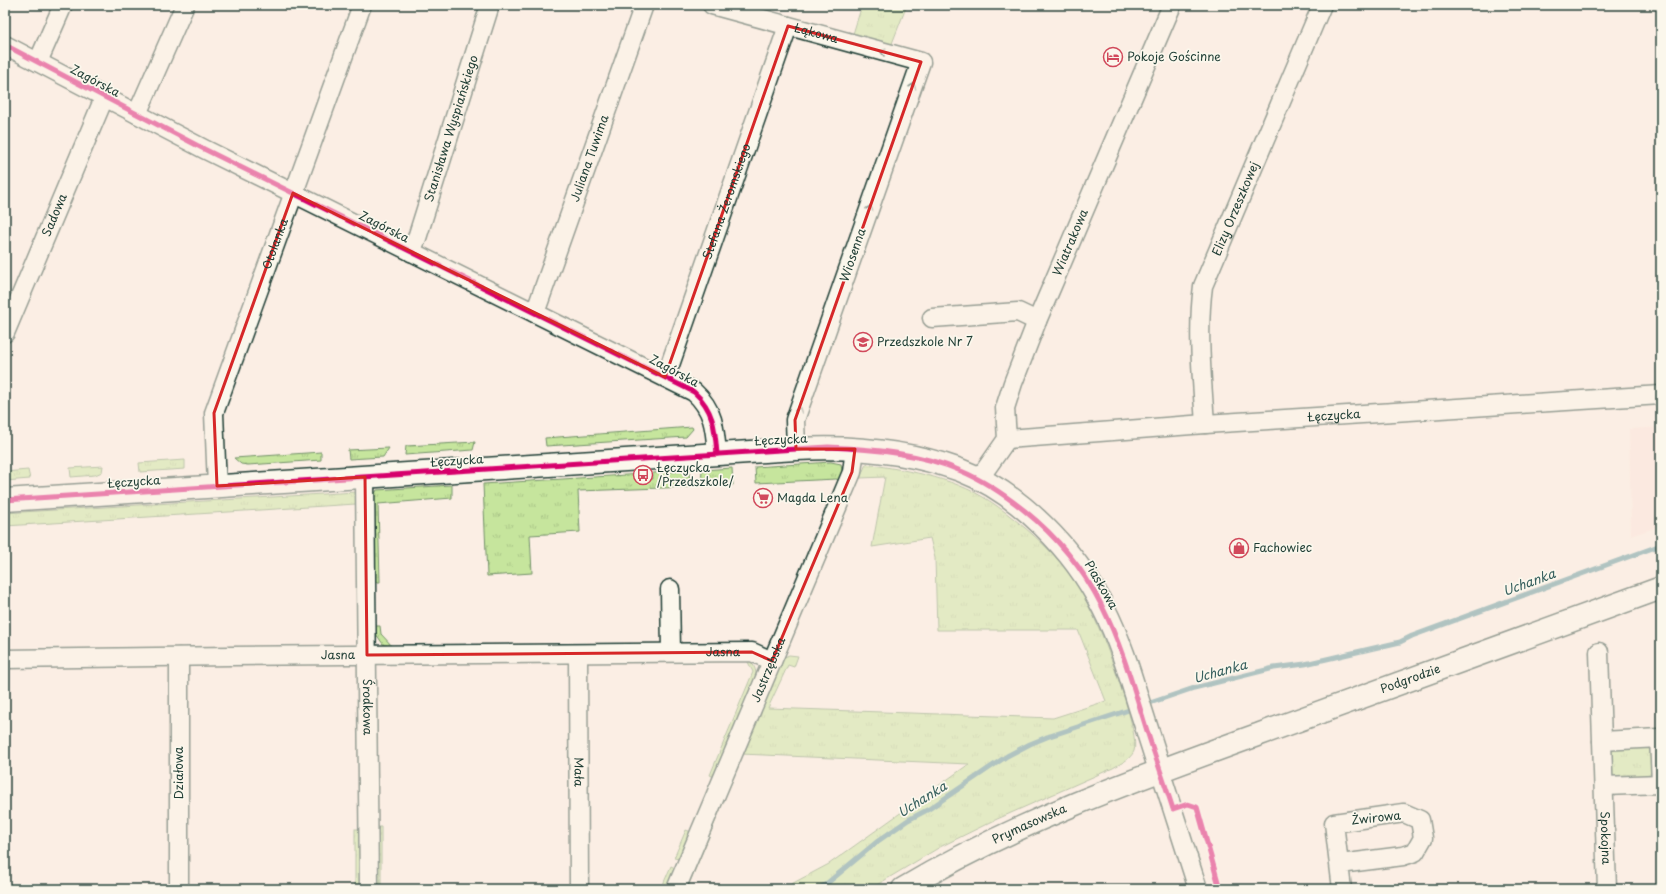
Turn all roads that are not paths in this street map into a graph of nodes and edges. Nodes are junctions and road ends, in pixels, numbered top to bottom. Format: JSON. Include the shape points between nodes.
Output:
{"nodes":[{"id":1,"x":63,"y":5,"type":"edge"},
{"id":2,"x":185,"y":5,"type":"edge"},
{"id":3,"x":362,"y":5,"type":"edge"},
{"id":4,"x":490,"y":5,"type":"edge"},
{"id":5,"x":644,"y":5,"type":"edge"},
{"id":6,"x":712,"y":5,"type":"edge"},
{"id":7,"x":1172,"y":5,"type":"edge"},
{"id":8,"x":1322,"y":5,"type":"edge"},
{"id":9,"x":788,"y":26,"type":"junction"},
{"id":10,"x":5,"y":45,"type":"edge"},
{"id":11,"x":38,"y":62,"type":"junction"},
{"id":12,"x":921,"y":62,"type":"joint"},
{"id":13,"x":104,"y":98,"type":"junction"},
{"id":14,"x":137,"y":114,"type":"junction"},
{"id":15,"x":293,"y":193,"type":"junction"},
{"id":16,"x":411,"y":252,"type":"junction"},
{"id":17,"x":535,"y":312,"type":"junction"},
{"id":18,"x":932,"y":318,"type":"dead end"},
{"id":19,"x":1037,"y":321,"type":"junction"},
{"id":20,"x":5,"y":333,"type":"edge"},
{"id":21,"x":665,"y":377,"type":"junction"},
{"id":22,"x":1661,"y":396,"type":"edge"},
{"id":23,"x":1205,"y":424,"type":"junction"},
{"id":24,"x":1007,"y":439,"type":"junction"},
{"id":25,"x":796,"y":449,"type":"junction"},
{"id":26,"x":855,"y":449,"type":"junction"},
{"id":27,"x":717,"y":454,"type":"junction"},
{"id":28,"x":910,"y":457,"type":"joint"},
{"id":29,"x":365,"y":477,"type":"junction"},
{"id":30,"x":979,"y":479,"type":"junction"},
{"id":31,"x":217,"y":486,"type":"junction"},
{"id":32,"x":5,"y":500,"type":"edge"},
{"id":33,"x":1661,"y":588,"type":"edge"},
{"id":34,"x":670,"y":589,"type":"dead end"},
{"id":35,"x":671,"y":652,"type":"junction"},
{"id":36,"x":1599,"y":652,"type":"dead end"},
{"id":37,"x":578,"y":654,"type":"junction"},
{"id":38,"x":367,"y":655,"type":"junction"},
{"id":39,"x":179,"y":657,"type":"junction"},
{"id":40,"x":5,"y":660,"type":"edge"},
{"id":41,"x":772,"y":661,"type":"junction"},
{"id":42,"x":1602,"y":741,"type":"junction"},
{"id":43,"x":1160,"y":770,"type":"junction"},
{"id":44,"x":1661,"y":783,"type":"edge"},
{"id":45,"x":1604,"y":786,"type":"junction"},
{"id":46,"x":1340,"y":864,"type":"junction"},
{"id":47,"x":179,"y":889,"type":"edge"},
{"id":48,"x":369,"y":889,"type":"edge"},
{"id":49,"x":579,"y":889,"type":"edge"},
{"id":50,"x":676,"y":889,"type":"edge"},
{"id":51,"x":903,"y":889,"type":"edge"},
{"id":52,"x":1198,"y":889,"type":"edge"},
{"id":53,"x":1342,"y":889,"type":"edge"},
{"id":54,"x":1607,"y":889,"type":"edge"}],
"edges":[{"from":1,"to":11,"type":"street"},
{"from":2,"to":14,"type":"street"},
{"from":3,"to":15,"type":"street","name":"Otolanka"},
{"from":4,"to":16,"type":"street","name":"Stanisława Wyspiańskiego"},
{"from":5,"to":17,"type":"street","name":"Juliana Tuwima"},
{"from":6,"to":9,"type":"street","name":"Łąkowa"},
{"from":7,"to":19,"type":"street","name":"Wiatrakowa"},
{"from":8,"to":23,"type":"street","name":"Elizy Orzeszkowej","via":[[1203,286],[1200,333]]},
{"from":12,"to":9,"type":"street","name":"Łąkowa","one_way":true},
{"from":9,"to":21,"type":"street","name":"Stefana Żeromskiego"},
{"from":10,"to":11,"type":"street","name":"Zagórska"},
{"from":11,"to":13,"type":"street","name":"Zagórska"},
{"from":25,"to":12,"type":"street","name":"Wiosenna","one_way":true,"via":[[796,420]]},
{"from":13,"to":14,"type":"street","name":"Zagórska"},
{"from":13,"to":20,"type":"street","name":"Sadowa"},
{"from":14,"to":15,"type":"street","name":"Zagórska"},
{"from":15,"to":16,"type":"street","name":"Zagórska"},
{"from":15,"to":31,"type":"street","name":"Otolanka","via":[[214,413]]},
{"from":16,"to":17,"type":"street","name":"Zagórska"},
{"from":17,"to":21,"type":"street","name":"Zagórska"},
{"from":18,"to":19,"type":"street","via":[[1018,312]]},
{"from":19,"to":24,"type":"street","name":"Wiatrakowa","via":[[1005,408]]},
{"from":21,"to":27,"type":"street","name":"Zagórska","via":[[694,392],[704,401],[715,429]]},
{"from":22,"to":23,"type":"street","name":"Łęczycka"},
{"from":23,"to":24,"type":"street","name":"Łęczycka"},
{"from":24,"to":30,"type":"street"},
{"from":25,"to":26,"type":"main road","name":"Łęczycka"},
{"from":25,"to":27,"type":"main road","name":"Łęczycka"},
{"from":26,"to":28,"type":"main road","name":"Łęczycka"},
{"from":26,"to":41,"type":"street","name":"Jastrzębska","via":[[852,472]]},
{"from":27,"to":29,"type":"main road","name":"Łęczycka"},
{"from":28,"to":30,"type":"main road","name":"Piaskowa","via":[[960,470]]},
{"from":29,"to":31,"type":"main road","name":"Łęczycka"},
{"from":29,"to":38,"type":"street","name":"Środkowa"},
{"from":30,"to":43,"type":"main road","name":"Piaskowa","via":[[1001,492],[1032,517],[1067,550],[1086,576],[1114,630]]},
{"from":31,"to":32,"type":"main road","name":"Łęczycka"},
{"from":33,"to":43,"type":"main road","name":"Podgrodzie"},
{"from":34,"to":35,"type":"street"},
{"from":35,"to":37,"type":"street","name":"Jasna"},
{"from":35,"to":41,"type":"street","name":"Jasna","via":[[752,652]]},
{"from":36,"to":42,"type":"street","name":"Spokojna"},
{"from":37,"to":38,"type":"street","name":"Jasna"},
{"from":37,"to":49,"type":"street","name":"Mała"},
{"from":38,"to":39,"type":"street","name":"Jasna"},
{"from":38,"to":48,"type":"street","name":"Środkowa"},
{"from":39,"to":40,"type":"street","name":"Jasna"},
{"from":39,"to":47,"type":"street","name":"Działowa"},
{"from":41,"to":50,"type":"street","name":"Jastrzębska"},
{"from":42,"to":44,"type":"street","via":[[1659,738]]},
{"from":42,"to":45,"type":"street","name":"Spokojna"},
{"from":43,"to":51,"type":"main road","name":"Prymasowska","via":[[1041,818]]},
{"from":43,"to":52,"type":"street","name":"Piaskowa"},
{"from":44,"to":45,"type":"street"},
{"from":45,"to":54,"type":"street","name":"Spokojna"},
{"from":46,"to":46,"type":"street","name":"Żwirowa","via":[[1403,856],[1415,852],[1423,838],[1420,820],[1404,813],[1334,823]]},
{"from":46,"to":53,"type":"street","name":"Żwirowa"}]}
